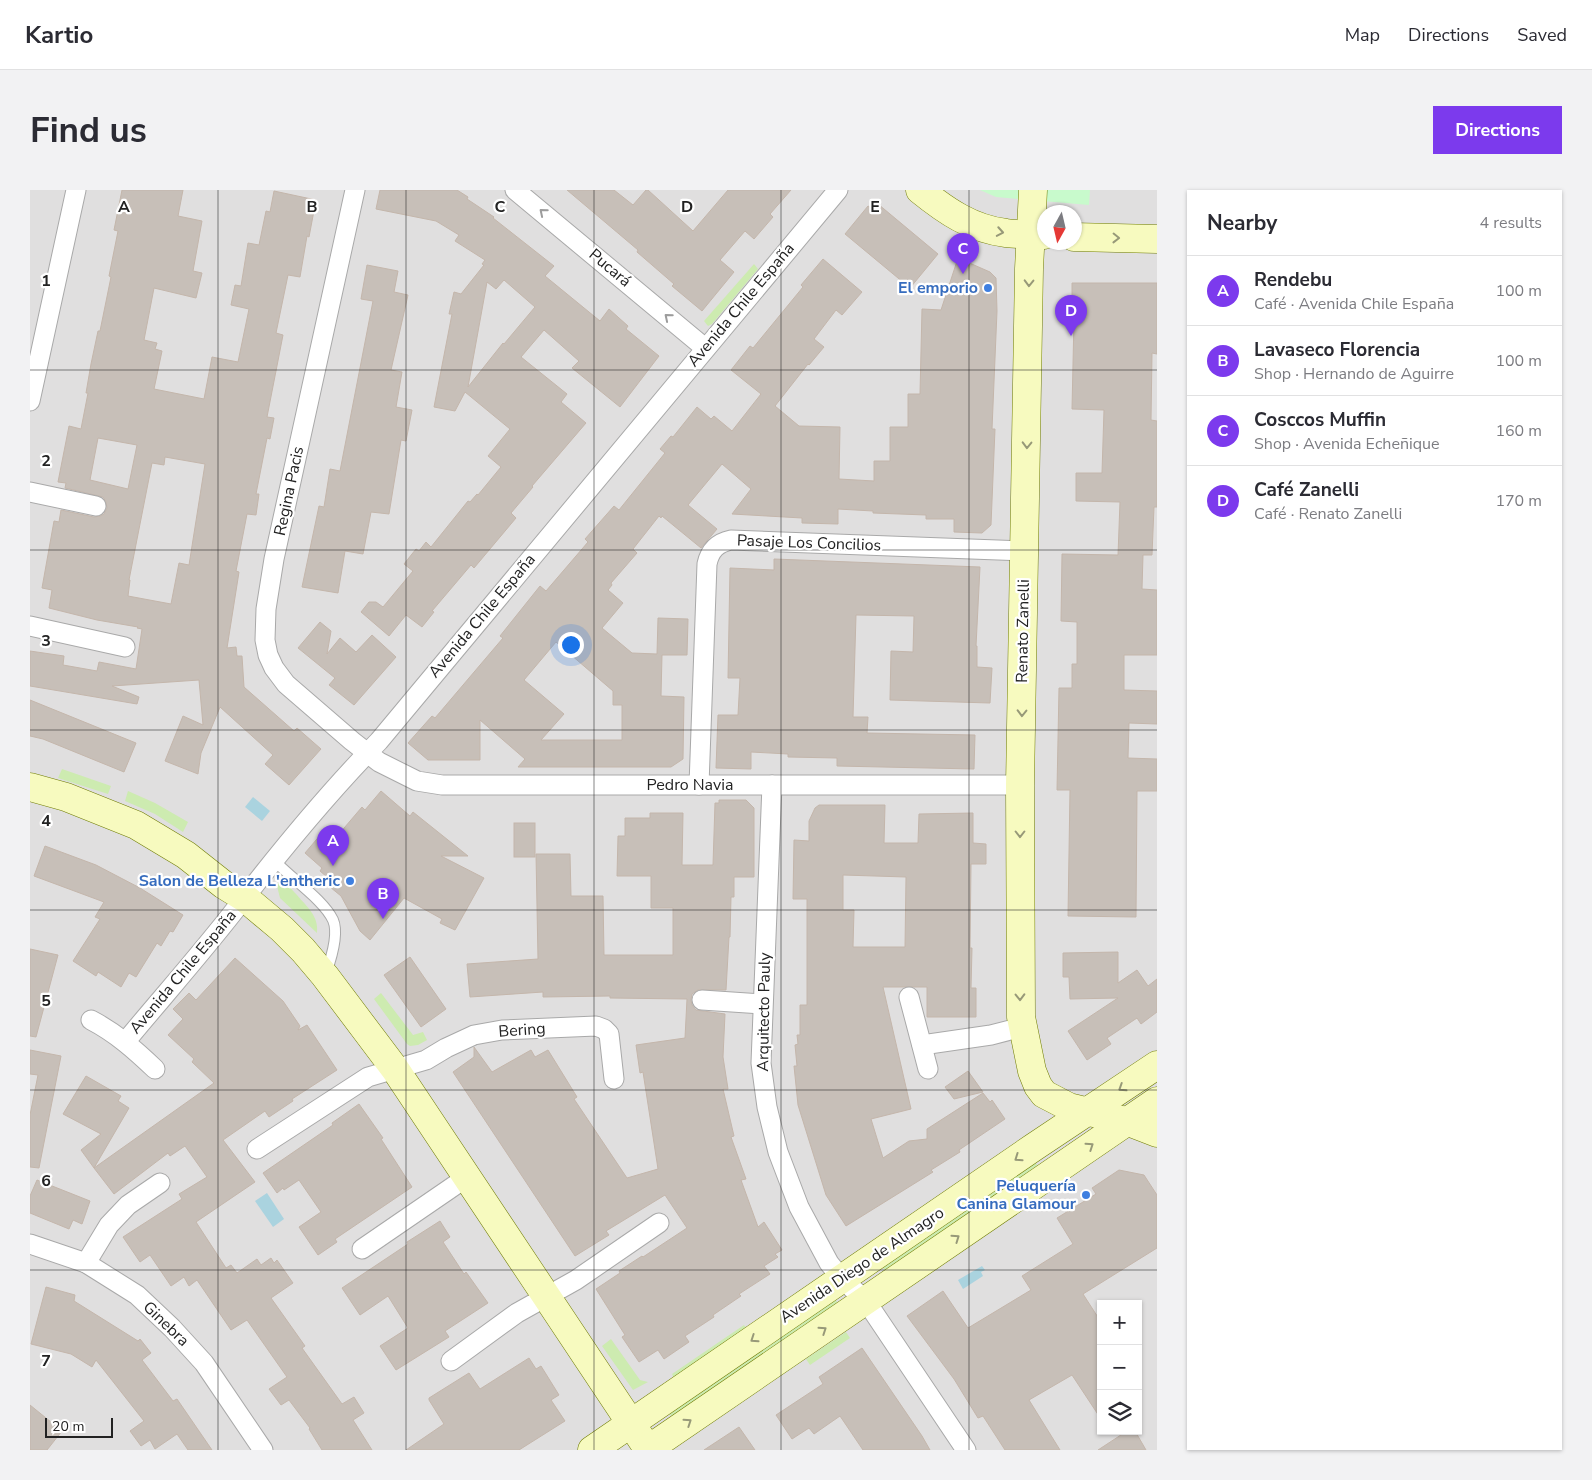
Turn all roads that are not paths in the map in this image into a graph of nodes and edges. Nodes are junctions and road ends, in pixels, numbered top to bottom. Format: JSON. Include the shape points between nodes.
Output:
{"nodes":[{"id":1,"x":76,"y":190,"type":"edge"},
{"id":2,"x":355,"y":190,"type":"edge"},
{"id":3,"x":515,"y":190,"type":"edge"},
{"id":4,"x":838,"y":190,"type":"edge"},
{"id":5,"x":920,"y":190,"type":"edge"},
{"id":6,"x":1033,"y":190,"type":"edge"},
{"id":7,"x":1037,"y":235,"type":"edge"},
{"id":8,"x":1082,"y":237,"type":"edge"},
{"id":9,"x":1157,"y":239,"type":"edge"},
{"id":10,"x":705,"y":348,"type":"junction"},
{"id":11,"x":31,"y":390,"type":"edge"},
{"id":12,"x":30,"y":492,"type":"edge"},
{"id":13,"x":96,"y":506,"type":"dead end"},
{"id":14,"x":1025,"y":551,"type":"junction"},
{"id":15,"x":30,"y":626,"type":"edge"},
{"id":16,"x":125,"y":647,"type":"dead end"},
{"id":17,"x":367,"y":753,"type":"junction"},
{"id":18,"x":772,"y":784,"type":"junction"},
{"id":19,"x":699,"y":785,"type":"junction"},
{"id":20,"x":30,"y":786,"type":"edge"},
{"id":21,"x":1020,"y":786,"type":"junction"},
{"id":22,"x":30,"y":800,"type":"edge"},
{"id":23,"x":274,"y":860,"type":"junction"},
{"id":24,"x":235,"y":891,"type":"junction"},
{"id":25,"x":325,"y":976,"type":"junction"},
{"id":26,"x":909,"y":997,"type":"dead end"},
{"id":27,"x":702,"y":1000,"type":"dead end"},
{"id":28,"x":762,"y":1004,"type":"junction"},
{"id":29,"x":91,"y":1020,"type":"dead end"},
{"id":30,"x":1022,"y":1027,"type":"junction"},
{"id":31,"x":126,"y":1042,"type":"junction"},
{"id":32,"x":922,"y":1045,"type":"junction"},
{"id":33,"x":1157,"y":1065,"type":"edge"},
{"id":34,"x":155,"y":1069,"type":"dead end"},
{"id":35,"x":395,"y":1069,"type":"junction"},
{"id":36,"x":928,"y":1069,"type":"dead end"},
{"id":37,"x":614,"y":1079,"type":"dead end"},
{"id":38,"x":1044,"y":1094,"type":"junction"},
{"id":39,"x":1157,"y":1100,"type":"edge"},
{"id":40,"x":1088,"y":1112,"type":"junction"},
{"id":41,"x":1126,"y":1121,"type":"junction"},
{"id":42,"x":1157,"y":1133,"type":"edge"},
{"id":43,"x":1040,"y":1143,"type":"junction"},
{"id":44,"x":258,"y":1149,"type":"dead end"},
{"id":45,"x":467,"y":1177,"type":"junction"},
{"id":46,"x":160,"y":1183,"type":"dead end"},
{"id":47,"x":660,"y":1223,"type":"dead end"},
{"id":48,"x":30,"y":1244,"type":"edge"},
{"id":49,"x":362,"y":1249,"type":"dead end"},
{"id":50,"x":86,"y":1263,"type":"junction"},
{"id":51,"x":842,"y":1279,"type":"junction"},
{"id":52,"x":546,"y":1297,"type":"junction"},
{"id":53,"x":866,"y":1301,"type":"junction"},
{"id":54,"x":451,"y":1361,"type":"dead end"},
{"id":55,"x":631,"y":1423,"type":"junction"},
{"id":56,"x":263,"y":1450,"type":"edge"},
{"id":57,"x":592,"y":1450,"type":"edge"},
{"id":58,"x":648,"y":1450,"type":"edge"},
{"id":59,"x":966,"y":1450,"type":"edge"}],
"edges":[{"from":1,"to":11,"type":"street"},
{"from":2,"to":17,"type":"street","name":"Regina Pacis","via":[[274,559],[265,640],[274,668],[286,684]]},
{"from":10,"to":3,"type":"street","name":"Pucará","one_way":true},
{"from":4,"to":10,"type":"street","name":"Avenida Chile España"},
{"from":5,"to":7,"type":"street","one_way":true,"via":[[971,224],[1004,233]]},
{"from":6,"to":7,"type":"street"},
{"from":7,"to":14,"type":"street","name":"Renato Zanelli","one_way":true},
{"from":8,"to":9,"type":"street","one_way":true},
{"from":10,"to":17,"type":"street","name":"Avenida Chile España"},
{"from":12,"to":13,"type":"street"},
{"from":14,"to":19,"type":"street","name":"Pasaje Los Concilios","via":[[731,540],[718,545],[707,564]]},
{"from":14,"to":21,"type":"street","name":"Renato Zanelli","one_way":true},
{"from":15,"to":16,"type":"street"},
{"from":17,"to":19,"type":"street","name":"Pedro Navia","via":[[401,774],[442,785]]},
{"from":17,"to":23,"type":"street","name":"Avenida Chile España"},
{"from":18,"to":19,"type":"street","name":"Pedro Navia"},
{"from":18,"to":21,"type":"street","name":"Pedro Navia"},
{"from":18,"to":28,"type":"street","name":"Arquitecto Pauly"},
{"from":20,"to":24,"type":"street","via":[[136,825],[186,855]]},
{"from":21,"to":30,"type":"street","name":"Renato Zanelli","one_way":true},
{"from":22,"to":24,"type":"street","via":[[135,838]]},
{"from":23,"to":24,"type":"street","name":"Avenida Chile España"},
{"from":23,"to":25,"type":"lane","via":[[323,905],[334,922],[334,950]]},
{"from":24,"to":25,"type":"street","via":[[282,929]]},
{"from":24,"to":31,"type":"street","name":"Avenida Chile España"},
{"from":25,"to":35,"type":"street"},
{"from":26,"to":32,"type":"street"},
{"from":27,"to":28,"type":"street"},
{"from":28,"to":51,"type":"street","name":"Arquitecto Pauly","via":[[761,1062],[778,1152],[799,1207],[827,1260]]},
{"from":29,"to":31,"type":"street","name":"Avenida Chile España"},
{"from":30,"to":32,"type":"street","via":[[991,1036]]},
{"from":30,"to":38,"type":"street","name":"Renato Zanelli","via":[[1032,1071]]},
{"from":31,"to":34,"type":"street","name":"Avenida Chile España"},
{"from":32,"to":36,"type":"street"},
{"from":33,"to":40,"type":"street","name":"Avenida Diego de Almagro","one_way":true},
{"from":35,"to":37,"type":"street","name":"Bering","via":[[426,1060],[474,1035],[502,1030],[596,1026],[609,1034]]},
{"from":35,"to":44,"type":"street","via":[[368,1077]]},
{"from":35,"to":45,"type":"street"},
{"from":38,"to":40,"type":"street","via":[[1068,1107]]},
{"from":38,"to":43,"type":"street","name":"Renato Zanelli","via":[[1049,1124]]},
{"from":39,"to":41,"type":"street","name":"Avenida Diego de Almagro"},
{"from":40,"to":41,"type":"street"},
{"from":40,"to":43,"type":"street","name":"Avenida Diego de Almagro"},
{"from":41,"to":42,"type":"street"},
{"from":53,"to":41,"type":"street","name":"Avenida Diego de Almagro","one_way":true},
{"from":43,"to":51,"type":"street","name":"Avenida Diego de Almagro","one_way":true},
{"from":45,"to":49,"type":"street"},
{"from":45,"to":52,"type":"street"},
{"from":46,"to":50,"type":"street","via":[[128,1205],[109,1225]]},
{"from":47,"to":52,"type":"street"},
{"from":48,"to":50,"type":"street","name":"Ginebra"},
{"from":50,"to":56,"type":"street","name":"Ginebra","via":[[136,1295],[172,1328],[204,1363]]},
{"from":51,"to":53,"type":"street","name":"Arquitecto Pauly"},
{"from":51,"to":55,"type":"street","name":"Avenida Diego de Almagro","one_way":true},
{"from":52,"to":54,"type":"street","via":[[517,1313]]},
{"from":52,"to":55,"type":"street"},
{"from":58,"to":53,"type":"street","name":"Avenida Diego de Almagro","one_way":true},
{"from":53,"to":59,"type":"street","name":"Arquitecto Pauly"},
{"from":55,"to":57,"type":"street","name":"Avenida Diego de Almagro"},
{"from":55,"to":58,"type":"street"}]}
